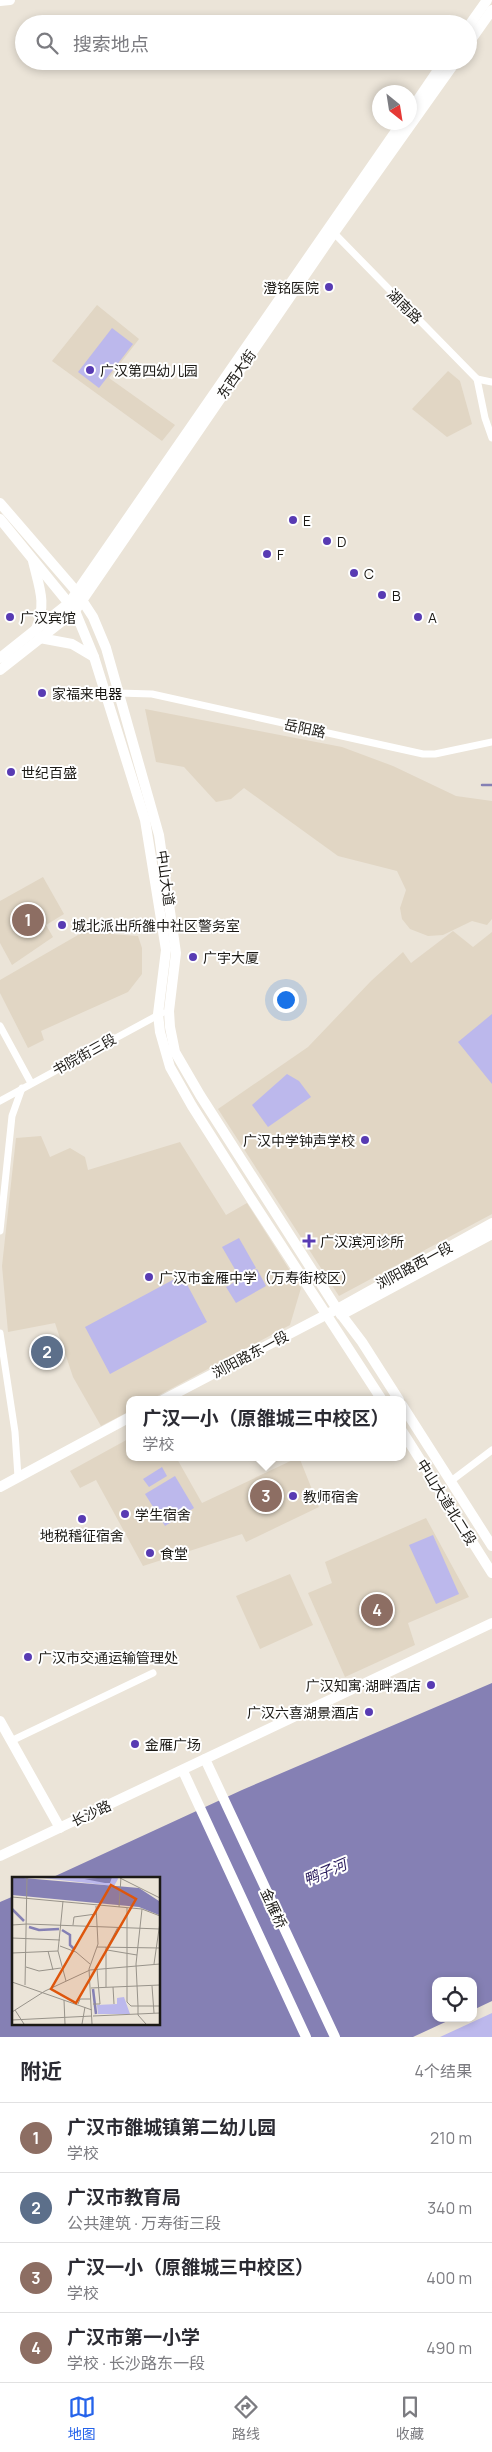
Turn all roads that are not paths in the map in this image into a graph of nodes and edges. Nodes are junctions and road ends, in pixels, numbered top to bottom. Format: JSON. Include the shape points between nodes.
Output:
{"nodes":[{"id":1,"x":10,"y":0,"type":"edge"},
{"id":2,"x":487,"y":0,"type":"edge"},
{"id":3,"x":0,"y":1,"type":"edge"},
{"id":4,"x":492,"y":10,"type":"edge"},
{"id":5,"x":476,"y":15,"type":"edge"},
{"id":6,"x":477,"y":31,"type":"edge"},
{"id":7,"x":438,"y":70,"type":"edge"},
{"id":8,"x":450,"y":70,"type":"edge"},
{"id":9,"x":417,"y":101,"type":"edge"},
{"id":10,"x":397,"y":130,"type":"edge"},
{"id":11,"x":334,"y":233,"type":"junction"},
{"id":12,"x":477,"y":379,"type":"junction"},
{"id":13,"x":492,"y":382,"type":"edge"},
{"id":14,"x":492,"y":438,"type":"edge"},
{"id":15,"x":0,"y":503,"type":"edge"},
{"id":16,"x":0,"y":519,"type":"edge"},
{"id":17,"x":32,"y":558,"type":"junction"},
{"id":18,"x":78,"y":595,"type":"junction"},
{"id":19,"x":72,"y":607,"type":"junction"},
{"id":20,"x":38,"y":634,"type":"junction"},
{"id":21,"x":94,"y":657,"type":"junction"},
{"id":22,"x":0,"y":658,"type":"edge"},
{"id":23,"x":0,"y":670,"type":"edge"},
{"id":24,"x":118,"y":693,"type":"junction"},
{"id":25,"x":492,"y":742,"type":"edge"},
{"id":26,"x":164,"y":1012,"type":"junction"},
{"id":27,"x":1,"y":1031,"type":"edge"},
{"id":28,"x":31,"y":1083,"type":"junction"},
{"id":29,"x":22,"y":1088,"type":"junction"},
{"id":30,"x":0,"y":1101,"type":"edge"},
{"id":31,"x":492,"y":1223,"type":"edge"},
{"id":32,"x":0,"y":1231,"type":"edge"},
{"id":33,"x":492,"y":1234,"type":"edge"},
{"id":34,"x":339,"y":1312,"type":"junction"},
{"id":35,"x":325,"y":1314,"type":"junction"},
{"id":36,"x":0,"y":1333,"type":"edge"},
{"id":37,"x":171,"y":1396,"type":"edge"},
{"id":38,"x":379,"y":1396,"type":"edge"},
{"id":39,"x":396,"y":1396,"type":"edge"},
{"id":40,"x":406,"y":1411,"type":"edge"},
{"id":41,"x":126,"y":1420,"type":"edge"},
{"id":42,"x":406,"y":1437,"type":"edge"},
{"id":43,"x":492,"y":1450,"type":"edge"},
{"id":44,"x":18,"y":1477,"type":"junction"},
{"id":45,"x":451,"y":1481,"type":"junction"},
{"id":46,"x":0,"y":1487,"type":"edge"},
{"id":47,"x":492,"y":1546,"type":"edge"},
{"id":48,"x":492,"y":1573,"type":"edge"},
{"id":49,"x":492,"y":1623,"type":"edge"},
{"id":50,"x":153,"y":1673,"type":"dead end"},
{"id":51,"x":0,"y":1721,"type":"edge"},
{"id":52,"x":11,"y":1741,"type":"junction"},
{"id":53,"x":205,"y":1759,"type":"junction"},
{"id":54,"x":183,"y":1771,"type":"junction"},
{"id":55,"x":60,"y":1828,"type":"junction"},
{"id":56,"x":0,"y":1856,"type":"edge"},
{"id":57,"x":306,"y":2037,"type":"edge"},
{"id":58,"x":335,"y":2037,"type":"edge"}],
"edges":[{"from":1,"to":3,"type":"main road"},
{"from":2,"to":5,"type":"main road"},
{"from":4,"to":6,"type":"main road"},
{"from":7,"to":9,"type":"main road"},
{"from":8,"to":11,"type":"main road","name":"东西大街"},
{"from":10,"to":18,"type":"main road","name":"东西大街"},
{"from":11,"to":12,"type":"street","name":"湖南路"},
{"from":11,"to":18,"type":"main road","name":"东西大街"},
{"from":12,"to":13,"type":"street"},
{"from":12,"to":14,"type":"street"},
{"from":15,"to":18,"type":"main road","name":"中山大道"},
{"from":16,"to":17,"type":"main road","name":"中山大道"},
{"from":17,"to":19,"type":"main road","name":"中山大道"},
{"from":17,"to":20,"type":"main road","via":[[43,601]]},
{"from":18,"to":19,"type":"main road","name":"东西大街"},
{"from":18,"to":24,"type":"main road","name":"中山大道","via":[[93,617],[106,648]]},
{"from":19,"to":20,"type":"main road","name":"东西大街"},
{"from":19,"to":21,"type":"main road","name":"中山大道"},
{"from":20,"to":21,"type":"main road","via":[[72,644]]},
{"from":20,"to":22,"type":"main road","name":"东西大街"},
{"from":20,"to":23,"type":"main road","name":"东西大街"},
{"from":21,"to":26,"type":"main road","name":"中山大道","via":[[145,820],[166,950]]},
{"from":24,"to":25,"type":"street","name":"岳阳路","via":[[152,694],[423,754]]},
{"from":24,"to":26,"type":"main road","name":"中山大道","via":[[160,835],[176,953]]},
{"from":26,"to":28,"type":"street","name":"书院街三段"},
{"from":26,"to":34,"type":"main road","name":"中山大道","via":[[175,1052],[184,1070]]},
{"from":26,"to":35,"type":"main road","name":"中山大道","via":[[160,1032],[174,1074]]},
{"from":27,"to":28,"type":"street"},
{"from":28,"to":29,"type":"street","name":"书院街三段"},
{"from":29,"to":30,"type":"street","name":"书院街三段"},
{"from":29,"to":32,"type":"street","via":[[12,1116]]},
{"from":31,"to":34,"type":"main road","name":"浏阳路西一段"},
{"from":33,"to":34,"type":"main road"},
{"from":34,"to":35,"type":"main road","name":"浏阳路东一段"},
{"from":34,"to":39,"type":"main road"},
{"from":35,"to":37,"type":"main road","name":"浏阳路东一段"},
{"from":35,"to":38,"type":"main road"},
{"from":36,"to":44,"type":"street","via":[[15,1432]]},
{"from":40,"to":45,"type":"main road","name":"中山大道北二段"},
{"from":41,"to":44,"type":"main road"},
{"from":42,"to":48,"type":"main road","name":"中山大道北二段"},
{"from":43,"to":45,"type":"street"},
{"from":44,"to":46,"type":"main road"},
{"from":45,"to":47,"type":"main road","name":"中山大道北二段"},
{"from":49,"to":53,"type":"main road","name":"长沙路"},
{"from":50,"to":52,"type":"street"},
{"from":51,"to":52,"type":"main road"},
{"from":52,"to":55,"type":"main road"},
{"from":53,"to":54,"type":"main road","name":"长沙路"},
{"from":53,"to":58,"type":"main road","name":"金雁桥"},
{"from":54,"to":55,"type":"main road","name":"长沙路"},
{"from":54,"to":57,"type":"main road","name":"金雁桥"},
{"from":55,"to":56,"type":"main road","name":"长沙路"}]}
